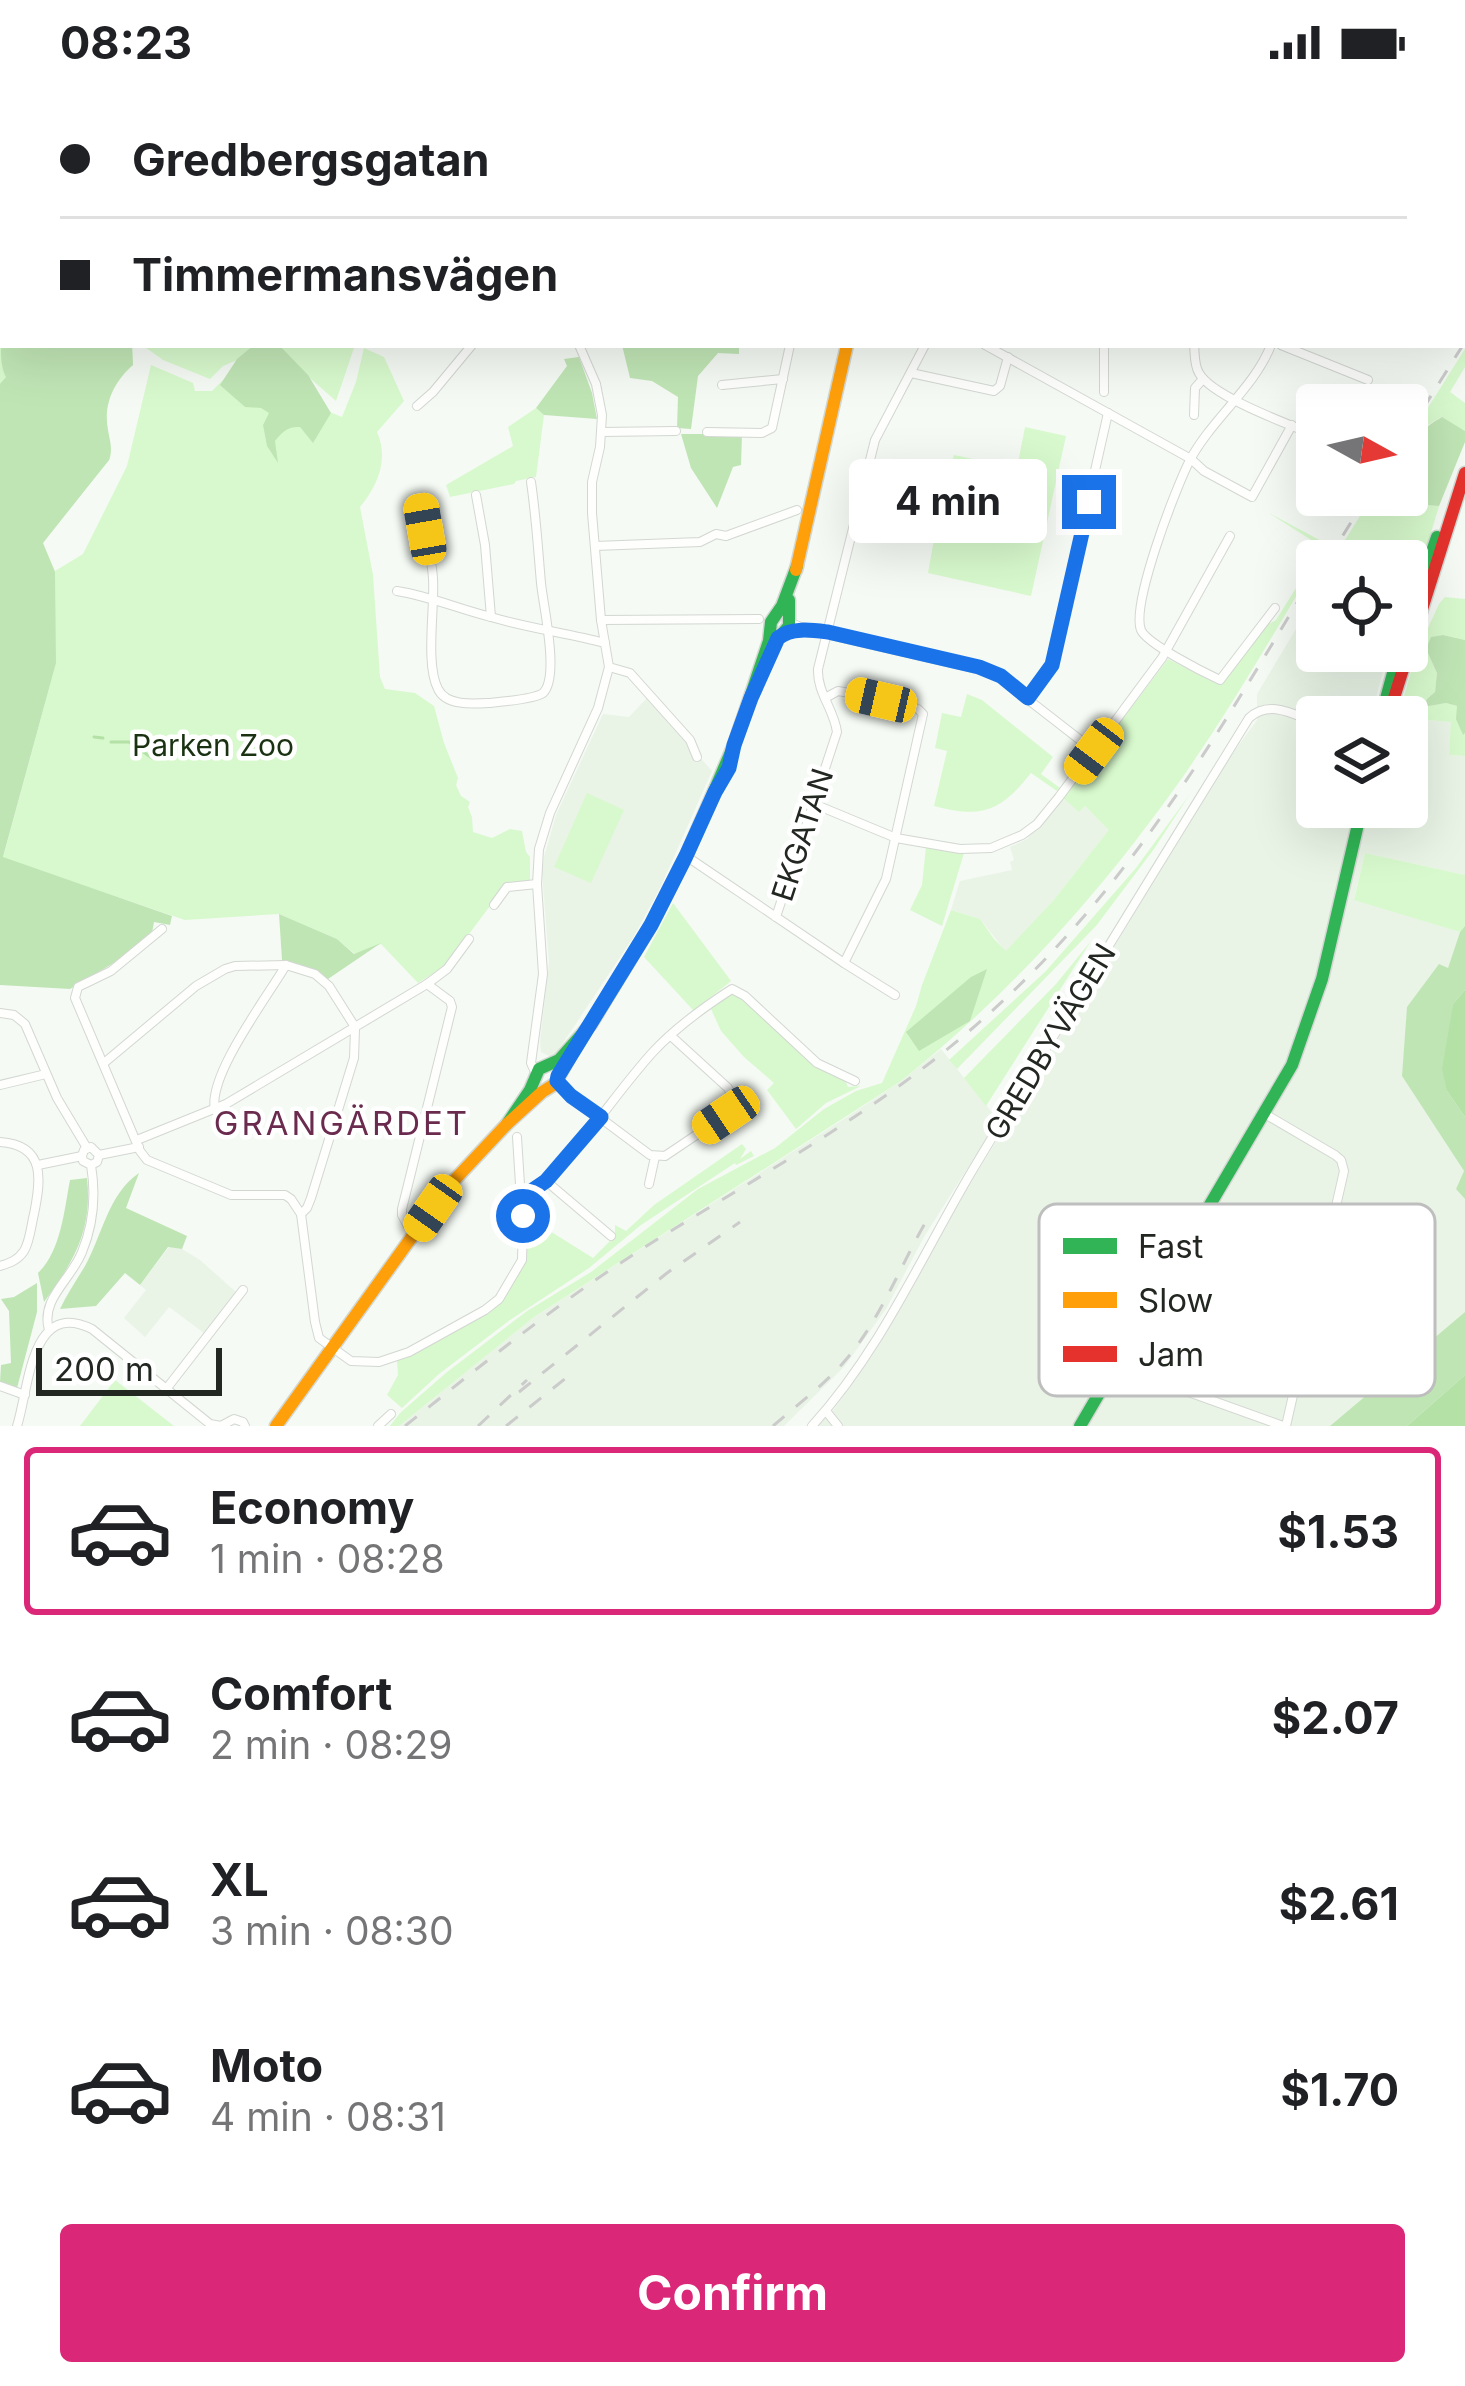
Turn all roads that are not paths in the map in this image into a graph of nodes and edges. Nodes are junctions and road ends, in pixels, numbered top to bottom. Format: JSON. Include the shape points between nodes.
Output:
{"nodes":[{"id":1,"x":470,"y":348,"type":"edge"},
{"id":2,"x":580,"y":348,"type":"edge"},
{"id":3,"x":789,"y":348,"type":"edge"},
{"id":4,"x":846,"y":348,"type":"edge"},
{"id":5,"x":923,"y":348,"type":"edge"},
{"id":6,"x":990,"y":348,"type":"edge"},
{"id":7,"x":1103,"y":348,"type":"edge"},
{"id":8,"x":1194,"y":348,"type":"edge"},
{"id":9,"x":1270,"y":348,"type":"edge"},
{"id":10,"x":1288,"y":348,"type":"edge"},
{"id":11,"x":1008,"y":358,"type":"junction"},
{"id":12,"x":910,"y":373,"type":"junction"},
{"id":13,"x":783,"y":379,"type":"junction"},
{"id":14,"x":1203,"y":379,"type":"junction"},
{"id":15,"x":1368,"y":380,"type":"dead end"},
{"id":16,"x":722,"y":385,"type":"dead end"},
{"id":17,"x":1104,"y":392,"type":"dead end"},
{"id":18,"x":1233,"y":400,"type":"junction"},
{"id":19,"x":417,"y":406,"type":"dead end"},
{"id":20,"x":1108,"y":413,"type":"junction"},
{"id":21,"x":1194,"y":415,"type":"dead end"},
{"id":22,"x":1292,"y":425,"type":"junction"},
{"id":23,"x":1296,"y":427,"type":"edge"},
{"id":24,"x":676,"y":431,"type":"dead end"},
{"id":25,"x":602,"y":432,"type":"junction"},
{"id":26,"x":707,"y":432,"type":"dead end"},
{"id":27,"x":1190,"y":459,"type":"junction"},
{"id":28,"x":1465,"y":460,"type":"edge"},
{"id":29,"x":1465,"y":473,"type":"edge"},
{"id":30,"x":531,"y":482,"type":"dead end"},
{"id":31,"x":476,"y":495,"type":"dead end"},
{"id":32,"x":421,"y":505,"type":"dead end"},
{"id":33,"x":797,"y":510,"type":"dead end"},
{"id":34,"x":1230,"y":536,"type":"dead end"},
{"id":35,"x":595,"y":546,"type":"junction"},
{"id":36,"x":1428,"y":565,"type":"edge"},
{"id":37,"x":397,"y":591,"type":"dead end"},
{"id":38,"x":434,"y":599,"type":"junction"},
{"id":39,"x":1275,"y":608,"type":"dead end"},
{"id":40,"x":491,"y":617,"type":"junction"},
{"id":41,"x":602,"y":620,"type":"junction"},
{"id":42,"x":778,"y":624,"type":"junction"},
{"id":43,"x":549,"y":628,"type":"junction"},
{"id":44,"x":828,"y":632,"type":"junction"},
{"id":45,"x":605,"y":643,"type":"junction"},
{"id":46,"x":1167,"y":650,"type":"junction"},
{"id":47,"x":609,"y":667,"type":"junction"},
{"id":48,"x":1391,"y":696,"type":"edge"},
{"id":49,"x":825,"y":698,"type":"junction"},
{"id":50,"x":1028,"y":698,"type":"junction"},
{"id":51,"x":1296,"y":716,"type":"edge"},
{"id":52,"x":1094,"y":751,"type":"junction"},
{"id":53,"x":697,"y":758,"type":"dead end"},
{"id":54,"x":814,"y":804,"type":"junction"},
{"id":55,"x":1357,"y":828,"type":"edge"},
{"id":56,"x":896,"y":838,"type":"junction"},
{"id":57,"x":686,"y":856,"type":"junction"},
{"id":58,"x":537,"y":884,"type":"junction"},
{"id":59,"x":494,"y":905,"type":"dead end"},
{"id":60,"x":776,"y":917,"type":"junction"},
{"id":61,"x":162,"y":929,"type":"dead end"},
{"id":62,"x":469,"y":939,"type":"dead end"},
{"id":63,"x":844,"y":963,"type":"junction"},
{"id":64,"x":286,"y":965,"type":"junction"},
{"id":65,"x":427,"y":984,"type":"junction"},
{"id":66,"x":895,"y":994,"type":"dead end"},
{"id":67,"x":0,"y":1013,"type":"edge"},
{"id":68,"x":355,"y":1027,"type":"junction"},
{"id":69,"x":671,"y":1036,"type":"junction"},
{"id":70,"x":104,"y":1064,"type":"junction"},
{"id":71,"x":46,"y":1074,"type":"junction"},
{"id":72,"x":548,"y":1077,"type":"junction"},
{"id":73,"x":855,"y":1081,"type":"dead end"},
{"id":74,"x":0,"y":1085,"type":"edge"},
{"id":75,"x":215,"y":1110,"type":"junction"},
{"id":76,"x":1265,"y":1114,"type":"junction"},
{"id":77,"x":601,"y":1117,"type":"junction"},
{"id":78,"x":517,"y":1137,"type":"dead end"},
{"id":79,"x":0,"y":1142,"type":"edge"},
{"id":80,"x":138,"y":1144,"type":"junction"},
{"id":81,"x":85,"y":1152,"type":"junction"},
{"id":82,"x":99,"y":1155,"type":"junction"},
{"id":83,"x":655,"y":1156,"type":"junction"},
{"id":84,"x":38,"y":1165,"type":"junction"},
{"id":85,"x":91,"y":1165,"type":"junction"},
{"id":86,"x":546,"y":1181,"type":"junction"},
{"id":87,"x":649,"y":1184,"type":"dead end"},
{"id":88,"x":521,"y":1198,"type":"junction"},
{"id":89,"x":1212,"y":1204,"type":"edge"},
{"id":90,"x":1336,"y":1204,"type":"edge"},
{"id":91,"x":302,"y":1219,"type":"junction"},
{"id":92,"x":409,"y":1228,"type":"dead end"},
{"id":93,"x":611,"y":1236,"type":"dead end"},
{"id":94,"x":0,"y":1266,"type":"edge"},
{"id":95,"x":243,"y":1290,"type":"dead end"},
{"id":96,"x":49,"y":1330,"type":"junction"},
{"id":97,"x":332,"y":1348,"type":"junction"},
{"id":98,"x":0,"y":1386,"type":"edge"},
{"id":99,"x":167,"y":1388,"type":"junction"},
{"id":100,"x":25,"y":1395,"type":"junction"},
{"id":101,"x":1098,"y":1396,"type":"edge"},
{"id":102,"x":1200,"y":1396,"type":"edge"},
{"id":103,"x":1291,"y":1396,"type":"edge"},
{"id":104,"x":826,"y":1411,"type":"junction"},
{"id":105,"x":392,"y":1414,"type":"dead end"},
{"id":106,"x":18,"y":1425,"type":"edge"},
{"id":107,"x":221,"y":1426,"type":"edge"},
{"id":108,"x":245,"y":1426,"type":"edge"},
{"id":109,"x":276,"y":1426,"type":"edge"},
{"id":110,"x":378,"y":1426,"type":"edge"},
{"id":111,"x":812,"y":1426,"type":"edge"},
{"id":112,"x":838,"y":1426,"type":"edge"},
{"id":113,"x":1080,"y":1426,"type":"edge"},
{"id":114,"x":1284,"y":1426,"type":"edge"}],
"edges":[{"from":1,"to":19,"type":"street"},
{"from":2,"to":25,"type":"street","via":[[596,384]]},
{"from":3,"to":13,"type":"street"},
{"from":4,"to":42,"type":"street"},
{"from":5,"to":12,"type":"street","name":"EKGATAN"},
{"from":6,"to":11,"type":"street"},
{"from":7,"to":17,"type":"street"},
{"from":8,"to":14,"type":"street"},
{"from":9,"to":18,"type":"street"},
{"from":10,"to":15,"type":"street"},
{"from":11,"to":12,"type":"street","via":[[994,391]]},
{"from":11,"to":20,"type":"street"},
{"from":12,"to":44,"type":"street","name":"EKGATAN","via":[[876,437]]},
{"from":13,"to":16,"type":"street"},
{"from":13,"to":26,"type":"street","via":[[768,430]]},
{"from":14,"to":18,"type":"street"},
{"from":14,"to":21,"type":"street"},
{"from":18,"to":22,"type":"street"},
{"from":18,"to":27,"type":"street"},
{"from":20,"to":27,"type":"street"},
{"from":20,"to":50,"type":"street","via":[[1052,665]]},
{"from":22,"to":23,"type":"street"},
{"from":22,"to":27,"type":"street","via":[[1252,497]]},
{"from":24,"to":25,"type":"street"},
{"from":25,"to":35,"type":"street","via":[[592,482]]},
{"from":27,"to":46,"type":"street","via":[[1141,611],[1142,632]]},
{"from":28,"to":36,"type":"street"},
{"from":29,"to":48,"type":"street"},
{"from":30,"to":43,"type":"street"},
{"from":31,"to":40,"type":"street"},
{"from":32,"to":38,"type":"street"},
{"from":33,"to":35,"type":"street","via":[[700,542]]},
{"from":34,"to":46,"type":"street"},
{"from":35,"to":41,"type":"street"},
{"from":37,"to":38,"type":"street"},
{"from":38,"to":40,"type":"street"},
{"from":38,"to":43,"type":"street","via":[[432,660],[446,699],[537,696],[549,670]]},
{"from":39,"to":46,"type":"street","via":[[1220,680]]},
{"from":40,"to":43,"type":"street"},
{"from":41,"to":42,"type":"street"},
{"from":41,"to":45,"type":"street"},
{"from":42,"to":44,"type":"street"},
{"from":42,"to":57,"type":"street"},
{"from":43,"to":45,"type":"street"},
{"from":44,"to":49,"type":"street","name":"EKGATAN","via":[[818,676]]},
{"from":44,"to":50,"type":"street","via":[[986,669]]},
{"from":45,"to":47,"type":"street"},
{"from":46,"to":52,"type":"street"},
{"from":47,"to":53,"type":"street","via":[[630,673]]},
{"from":47,"to":58,"type":"street","via":[[545,824]]},
{"from":49,"to":54,"type":"street","name":"EKGATAN","via":[[837,732]]},
{"from":49,"to":56,"type":"street","via":[[838,691],[922,711]]},
{"from":50,"to":52,"type":"street"},
{"from":51,"to":104,"type":"street","name":"GREDBYVÄGEN","via":[[1269,707],[1250,718],[1012,1103],[894,1315]]},
{"from":52,"to":56,"type":"street","via":[[1043,818],[1014,840],[967,850]]},
{"from":54,"to":56,"type":"street"},
{"from":54,"to":60,"type":"street","name":"EKGATAN"},
{"from":55,"to":76,"type":"street","via":[[1315,1005]]},
{"from":56,"to":63,"type":"street","via":[[886,879]]},
{"from":57,"to":60,"type":"street"},
{"from":57,"to":72,"type":"street","via":[[609,997]]},
{"from":58,"to":59,"type":"street","via":[[507,887]]},
{"from":58,"to":72,"type":"street","via":[[543,974],[534,1052]]},
{"from":60,"to":63,"type":"street"},
{"from":61,"to":70,"type":"street","via":[[75,992]]},
{"from":62,"to":65,"type":"street"},
{"from":63,"to":66,"type":"street"},
{"from":64,"to":68,"type":"street","via":[[322,979]]},
{"from":64,"to":70,"type":"street","via":[[224,969]]},
{"from":64,"to":75,"type":"street","via":[[221,1075]]},
{"from":65,"to":68,"type":"street"},
{"from":65,"to":92,"type":"street","via":[[452,1007],[402,1209]]},
{"from":67,"to":71,"type":"street","via":[[25,1024]]},
{"from":68,"to":75,"type":"street"},
{"from":68,"to":91,"type":"street","via":[[354,1058]]},
{"from":69,"to":73,"type":"street","via":[[735,989],[818,1063]]},
{"from":69,"to":77,"type":"street"},
{"from":69,"to":83,"type":"street","via":[[733,1099],[726,1115]]},
{"from":70,"to":80,"type":"street"},
{"from":71,"to":74,"type":"street"},
{"from":71,"to":81,"type":"street"},
{"from":72,"to":77,"type":"street"},
{"from":72,"to":97,"type":"street","via":[[448,1188]]},
{"from":75,"to":80,"type":"street"},
{"from":76,"to":89,"type":"street"},
{"from":76,"to":90,"type":"street","via":[[1341,1160]]},
{"from":77,"to":83,"type":"street"},
{"from":77,"to":86,"type":"street"},
{"from":78,"to":88,"type":"street"},
{"from":79,"to":84,"type":"street","via":[[22,1148]]},
{"from":80,"to":82,"type":"street"},
{"from":80,"to":91,"type":"street","via":[[153,1164],[214,1190],[288,1196]]},
{"from":81,"to":82,"type":"street"},
{"from":81,"to":84,"type":"street"},
{"from":81,"to":85,"type":"street"},
{"from":82,"to":85,"type":"street"},
{"from":83,"to":87,"type":"street"},
{"from":84,"to":94,"type":"street","via":[[27,1244]]},
{"from":85,"to":96,"type":"street","via":[[89,1232],[49,1304]]},
{"from":86,"to":88,"type":"street"},
{"from":86,"to":93,"type":"street"},
{"from":88,"to":97,"type":"street","via":[[522,1260],[499,1299],[379,1362],[350,1361]]},
{"from":91,"to":97,"type":"street","via":[[317,1332]]},
{"from":95,"to":99,"type":"street"},
{"from":96,"to":99,"type":"street","via":[[86,1326]]},
{"from":96,"to":100,"type":"street"},
{"from":97,"to":109,"type":"street"},
{"from":98,"to":100,"type":"street"},
{"from":99,"to":107,"type":"street"},
{"from":100,"to":106,"type":"street"},
{"from":101,"to":113,"type":"street"},
{"from":102,"to":114,"type":"street"},
{"from":103,"to":114,"type":"street"},
{"from":104,"to":111,"type":"street","name":"GREDBYVÄGEN"},
{"from":104,"to":112,"type":"street"},
{"from":105,"to":110,"type":"street"},
{"from":107,"to":108,"type":"street","via":[[234,1419]]}]}
